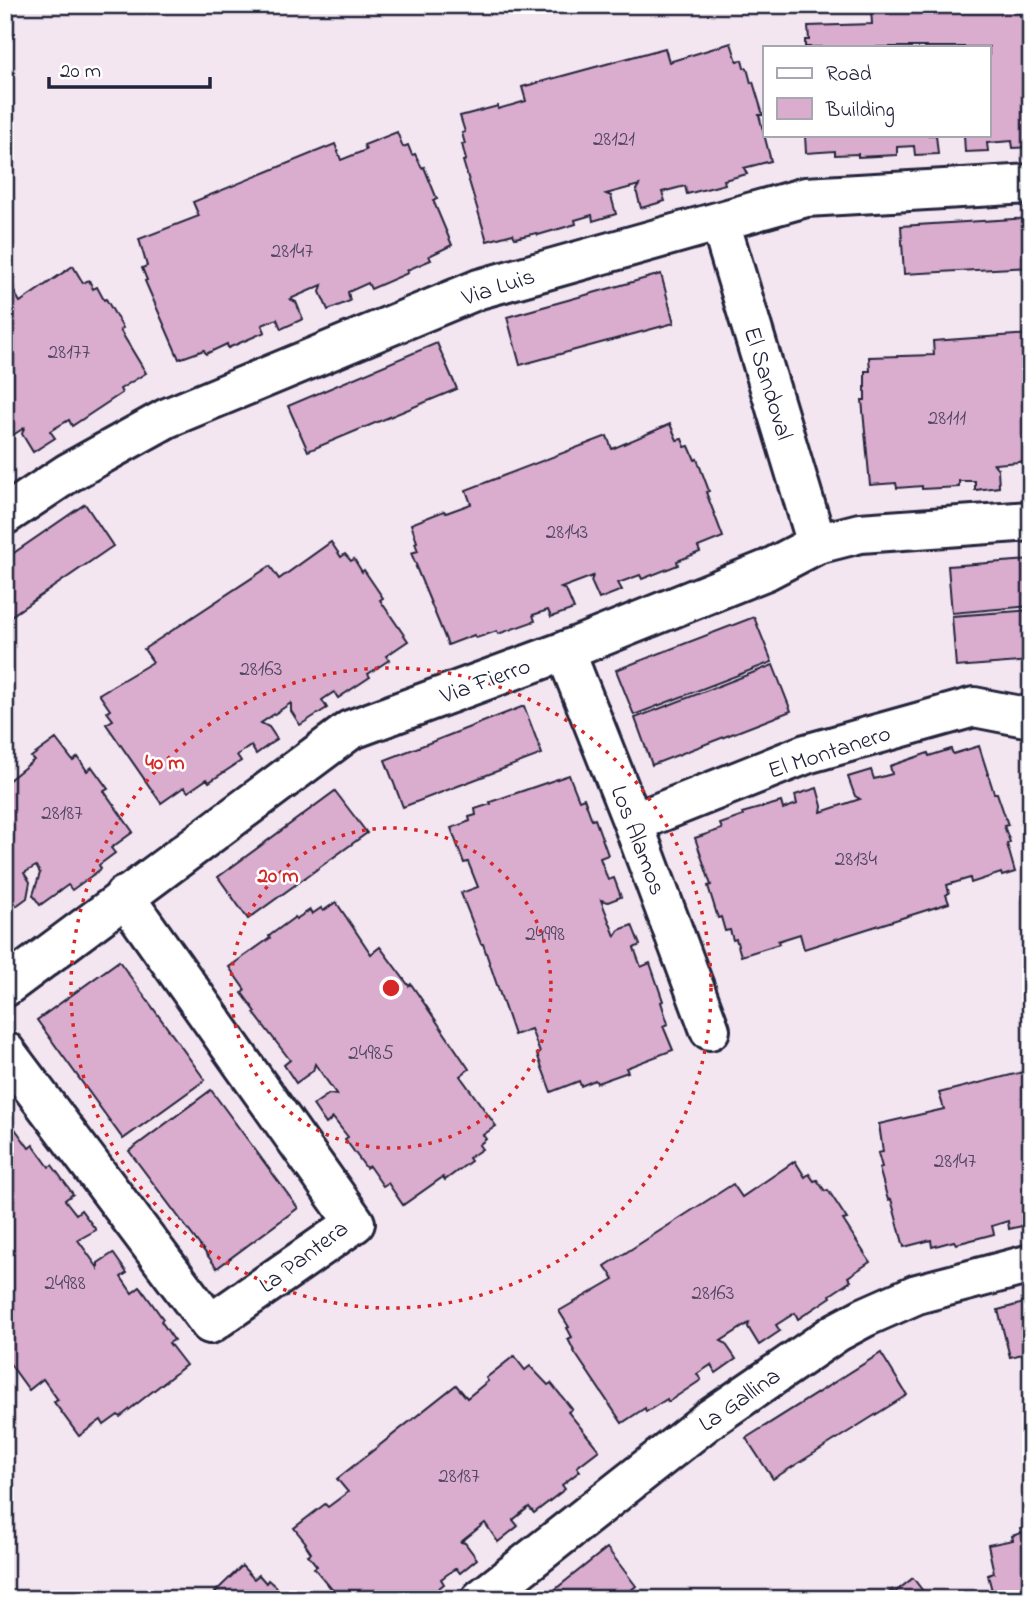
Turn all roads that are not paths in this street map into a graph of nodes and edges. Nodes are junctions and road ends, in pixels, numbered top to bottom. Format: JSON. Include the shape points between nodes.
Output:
{"nodes":[{"id":1,"x":1031,"y":184,"type":"edge"},
{"id":2,"x":720,"y":222,"type":"junction"},
{"id":3,"x":5,"y":515,"type":"edge"},
{"id":4,"x":1031,"y":521,"type":"edge"},
{"id":5,"x":817,"y":544,"type":"junction"},
{"id":6,"x":565,"y":651,"type":"junction"},
{"id":7,"x":1031,"y":718,"type":"edge"},
{"id":8,"x":633,"y":823,"type":"junction"},
{"id":9,"x":124,"y":896,"type":"junction"},
{"id":10,"x":5,"y":987,"type":"edge"},
{"id":11,"x":710,"y":1030,"type":"dead end"},
{"id":12,"x":5,"y":1051,"type":"edge"},
{"id":13,"x":1031,"y":1264,"type":"edge"},
{"id":14,"x":481,"y":1599,"type":"edge"}],
"edges":[{"from":1,"to":2,"type":"street","name":"Via Luis","via":[[806,197]]},
{"from":2,"to":3,"type":"street","name":"Via Luis","via":[[479,289],[167,418],[68,473]]},
{"from":2,"to":5,"type":"street","name":"El Sandoval"},
{"from":4,"to":5,"type":"street","name":"Via Fierro","via":[[860,533]]},
{"from":5,"to":6,"type":"street","name":"Via Fierro","via":[[767,570]]},
{"from":6,"to":8,"type":"street","name":"Los Alamos"},
{"from":6,"to":9,"type":"street","name":"Via Fierro","via":[[350,730]]},
{"from":7,"to":8,"type":"street","name":"El Montanero","via":[[974,707],[806,754]]},
{"from":8,"to":11,"type":"street","name":"Los Alamos"},
{"from":9,"to":10,"type":"street","name":"Via Fierro"},
{"from":9,"to":12,"type":"street","name":"La Pantera","via":[[355,1223],[210,1324]]},
{"from":13,"to":14,"type":"street","name":"La Gallina","via":[[917,1294],[837,1332],[707,1421]]}]}
